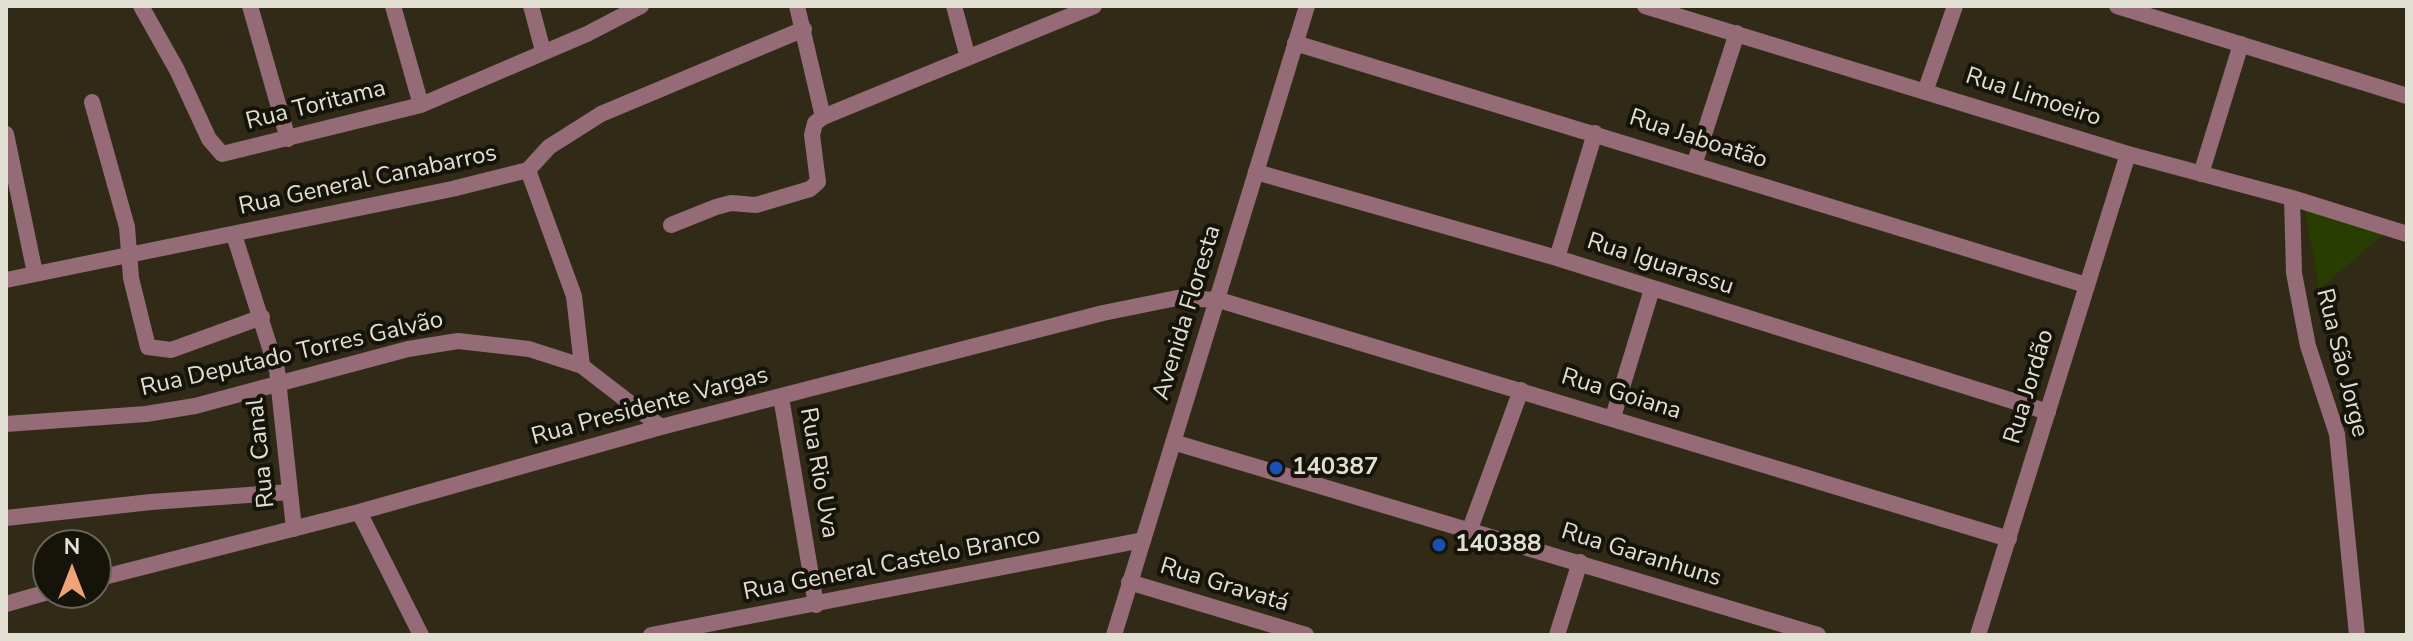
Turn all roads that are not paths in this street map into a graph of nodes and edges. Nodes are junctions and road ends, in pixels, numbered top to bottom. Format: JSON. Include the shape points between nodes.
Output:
{"nodes":[{"id":1,"x":141,"y":6,"type":"edge"},
{"id":2,"x":250,"y":6,"type":"edge"},
{"id":3,"x":393,"y":6,"type":"edge"},
{"id":4,"x":531,"y":6,"type":"edge"},
{"id":5,"x":641,"y":6,"type":"edge"},
{"id":6,"x":797,"y":6,"type":"edge"},
{"id":7,"x":954,"y":6,"type":"edge"},
{"id":8,"x":1094,"y":6,"type":"edge"},
{"id":9,"x":1307,"y":6,"type":"edge"},
{"id":10,"x":1645,"y":6,"type":"edge"},
{"id":11,"x":1955,"y":6,"type":"edge"},
{"id":12,"x":2117,"y":6,"type":"edge"},
{"id":13,"x":804,"y":29,"type":"junction"},
{"id":14,"x":1737,"y":33,"type":"junction"},
{"id":15,"x":1295,"y":43,"type":"junction"},
{"id":16,"x":2241,"y":44,"type":"junction"},
{"id":17,"x":543,"y":51,"type":"junction"},
{"id":18,"x":968,"y":58,"type":"junction"},
{"id":19,"x":1926,"y":89,"type":"junction"},
{"id":20,"x":2407,"y":96,"type":"edge"},
{"id":21,"x":92,"y":102,"type":"dead end"},
{"id":22,"x":421,"y":105,"type":"junction"},
{"id":23,"x":823,"y":117,"type":"junction"},
{"id":24,"x":1595,"y":133,"type":"junction"},
{"id":25,"x":6,"y":134,"type":"edge"},
{"id":26,"x":288,"y":139,"type":"junction"},
{"id":27,"x":2128,"y":154,"type":"junction"},
{"id":28,"x":1694,"y":165,"type":"junction"},
{"id":29,"x":528,"y":170,"type":"junction"},
{"id":30,"x":1256,"y":172,"type":"junction"},
{"id":31,"x":2201,"y":174,"type":"junction"},
{"id":32,"x":2292,"y":198,"type":"junction"},
{"id":33,"x":671,"y":225,"type":"dead end"},
{"id":34,"x":2407,"y":234,"type":"edge"},
{"id":35,"x":234,"y":235,"type":"junction"},
{"id":36,"x":129,"y":254,"type":"junction"},
{"id":37,"x":1557,"y":258,"type":"junction"},
{"id":38,"x":35,"y":273,"type":"junction"},
{"id":39,"x":6,"y":280,"type":"edge"},
{"id":40,"x":2086,"y":285,"type":"junction"},
{"id":41,"x":1652,"y":289,"type":"junction"},
{"id":42,"x":1219,"y":300,"type":"junction"},
{"id":43,"x":262,"y":317,"type":"junction"},
{"id":44,"x":582,"y":366,"type":"junction"},
{"id":45,"x":278,"y":383,"type":"junction"},
{"id":46,"x":1521,"y":390,"type":"junction"},
{"id":47,"x":781,"y":397,"type":"junction"},
{"id":48,"x":2048,"y":412,"type":"junction"},
{"id":49,"x":1613,"y":417,"type":"junction"},
{"id":50,"x":6,"y":424,"type":"edge"},
{"id":51,"x":661,"y":427,"type":"junction"},
{"id":52,"x":1173,"y":442,"type":"junction"},
{"id":53,"x":290,"y":492,"type":"junction"},
{"id":54,"x":359,"y":512,"type":"junction"},
{"id":55,"x":6,"y":518,"type":"edge"},
{"id":56,"x":294,"y":529,"type":"junction"},
{"id":57,"x":1470,"y":529,"type":"junction"},
{"id":58,"x":2009,"y":539,"type":"junction"},
{"id":59,"x":1143,"y":540,"type":"junction"},
{"id":60,"x":1580,"y":562,"type":"junction"},
{"id":61,"x":112,"y":575,"type":"edge"},
{"id":62,"x":1129,"y":582,"type":"junction"},
{"id":63,"x":32,"y":597,"type":"edge"},
{"id":64,"x":6,"y":604,"type":"edge"},
{"id":65,"x":816,"y":605,"type":"junction"},
{"id":66,"x":421,"y":635,"type":"edge"},
{"id":67,"x":651,"y":635,"type":"edge"},
{"id":68,"x":1114,"y":635,"type":"edge"},
{"id":69,"x":1306,"y":635,"type":"edge"},
{"id":70,"x":1557,"y":635,"type":"edge"},
{"id":71,"x":1818,"y":635,"type":"edge"},
{"id":72,"x":1978,"y":635,"type":"edge"},
{"id":73,"x":2357,"y":635,"type":"edge"}],
"edges":[{"from":1,"to":26,"type":"street","name":"Rua Toritama","via":[[209,139],[222,154]]},
{"from":2,"to":26,"type":"street"},
{"from":3,"to":22,"type":"street","name":"Rua Toritama"},
{"from":4,"to":17,"type":"street"},
{"from":5,"to":17,"type":"street","name":"Rua Toritama"},
{"from":6,"to":13,"type":"street"},
{"from":7,"to":18,"type":"street"},
{"from":8,"to":18,"type":"street"},
{"from":9,"to":15,"type":"street","name":"Avenida Floresta"},
{"from":10,"to":14,"type":"street","name":"Rua Limoeiro"},
{"from":11,"to":19,"type":"street"},
{"from":12,"to":16,"type":"street"},
{"from":13,"to":23,"type":"street"},
{"from":13,"to":29,"type":"street","name":"Rua General Canabarros","via":[[601,114],[549,147]]},
{"from":14,"to":19,"type":"street","name":"Rua Limoeiro"},
{"from":14,"to":28,"type":"street"},
{"from":15,"to":24,"type":"street","name":"Rua Jaboatão"},
{"from":15,"to":30,"type":"street","name":"Avenida Floresta"},
{"from":16,"to":20,"type":"street"},
{"from":16,"to":31,"type":"street"},
{"from":17,"to":22,"type":"street","name":"Rua Toritama"},
{"from":18,"to":23,"type":"street"},
{"from":19,"to":27,"type":"street","name":"Rua Limoeiro"},
{"from":21,"to":36,"type":"street","via":[[127,227]]},
{"from":22,"to":26,"type":"street","name":"Rua Toritama"},
{"from":23,"to":33,"type":"street","via":[[813,129],[819,179],[814,186],[756,205],[727,204]]},
{"from":24,"to":28,"type":"street","name":"Rua Jaboatão"},
{"from":24,"to":37,"type":"street"},
{"from":25,"to":38,"type":"street"},
{"from":27,"to":31,"type":"street","name":"Rua Limoeiro"},
{"from":27,"to":40,"type":"street","name":"Rua Jordão"},
{"from":28,"to":40,"type":"street","name":"Rua Jaboatão"},
{"from":29,"to":35,"type":"street","name":"Rua General Canabarros"},
{"from":29,"to":44,"type":"street","via":[[574,296]]},
{"from":30,"to":37,"type":"street","name":"Rua Iguarassu"},
{"from":30,"to":42,"type":"street","name":"Avenida Floresta"},
{"from":31,"to":32,"type":"street","name":"Rua Limoeiro"},
{"from":32,"to":34,"type":"street","name":"Rua Limoeiro"},
{"from":32,"to":73,"type":"street","name":"Rua São Jorge","via":[[2294,273],[2302,315],[2337,434]]},
{"from":35,"to":36,"type":"street","name":"Rua General Canabarros"},
{"from":35,"to":43,"type":"street","name":"Rua Canal"},
{"from":36,"to":38,"type":"street","name":"Rua General Canabarros"},
{"from":36,"to":43,"type":"street","via":[[148,347],[171,350]]},
{"from":37,"to":41,"type":"street","name":"Rua Iguarassu"},
{"from":38,"to":39,"type":"street","name":"Rua General Canabarros"},
{"from":40,"to":48,"type":"street","name":"Rua Jordão"},
{"from":41,"to":48,"type":"street","name":"Rua Iguarassu"},
{"from":41,"to":49,"type":"street"},
{"from":42,"to":46,"type":"street","name":"Rua Goiana"},
{"from":42,"to":47,"type":"street","name":"Rua Presidente Vargas","via":[[1158,300]]},
{"from":42,"to":52,"type":"street","name":"Avenida Floresta"},
{"from":43,"to":45,"type":"street","name":"Rua Canal"},
{"from":44,"to":45,"type":"street","name":"Rua Deputado Torres Galvão","via":[[529,349],[458,341]]},
{"from":44,"to":51,"type":"street","name":"Rua Deputado Torres Galvão"},
{"from":45,"to":50,"type":"street","name":"Rua Deputado Torres Galvão","via":[[146,414]]},
{"from":45,"to":53,"type":"street","name":"Rua Canal"},
{"from":46,"to":49,"type":"street","name":"Rua Goiana"},
{"from":46,"to":57,"type":"street"},
{"from":47,"to":51,"type":"street","name":"Rua Presidente Vargas"},
{"from":47,"to":65,"type":"street","name":"Rua Rio Uva"},
{"from":48,"to":58,"type":"street","name":"Rua Jordão"},
{"from":49,"to":58,"type":"street","name":"Rua Goiana"},
{"from":51,"to":54,"type":"street","name":"Rua Presidente Vargas"},
{"from":52,"to":57,"type":"street","name":"Rua Garanhuns"},
{"from":52,"to":59,"type":"street","name":"Avenida Floresta"},
{"from":53,"to":55,"type":"street"},
{"from":53,"to":56,"type":"street","name":"Rua Canal"},
{"from":54,"to":56,"type":"street","name":"Rua Presidente Vargas"},
{"from":54,"to":66,"type":"street"},
{"from":56,"to":61,"type":"street","name":"Rua Presidente Vargas"},
{"from":57,"to":60,"type":"street","name":"Rua Garanhuns"},
{"from":58,"to":72,"type":"street","name":"Rua Jordão"},
{"from":59,"to":62,"type":"street","name":"Avenida Floresta"},
{"from":59,"to":65,"type":"street","name":"Rua General Castelo Branco"},
{"from":60,"to":70,"type":"street"},
{"from":60,"to":71,"type":"street","name":"Rua Garanhuns"},
{"from":62,"to":68,"type":"street","name":"Avenida Floresta"},
{"from":62,"to":69,"type":"street","name":"Rua Gravatá"},
{"from":63,"to":64,"type":"street"},
{"from":65,"to":67,"type":"street","name":"Rua General Castelo Branco"}]}
